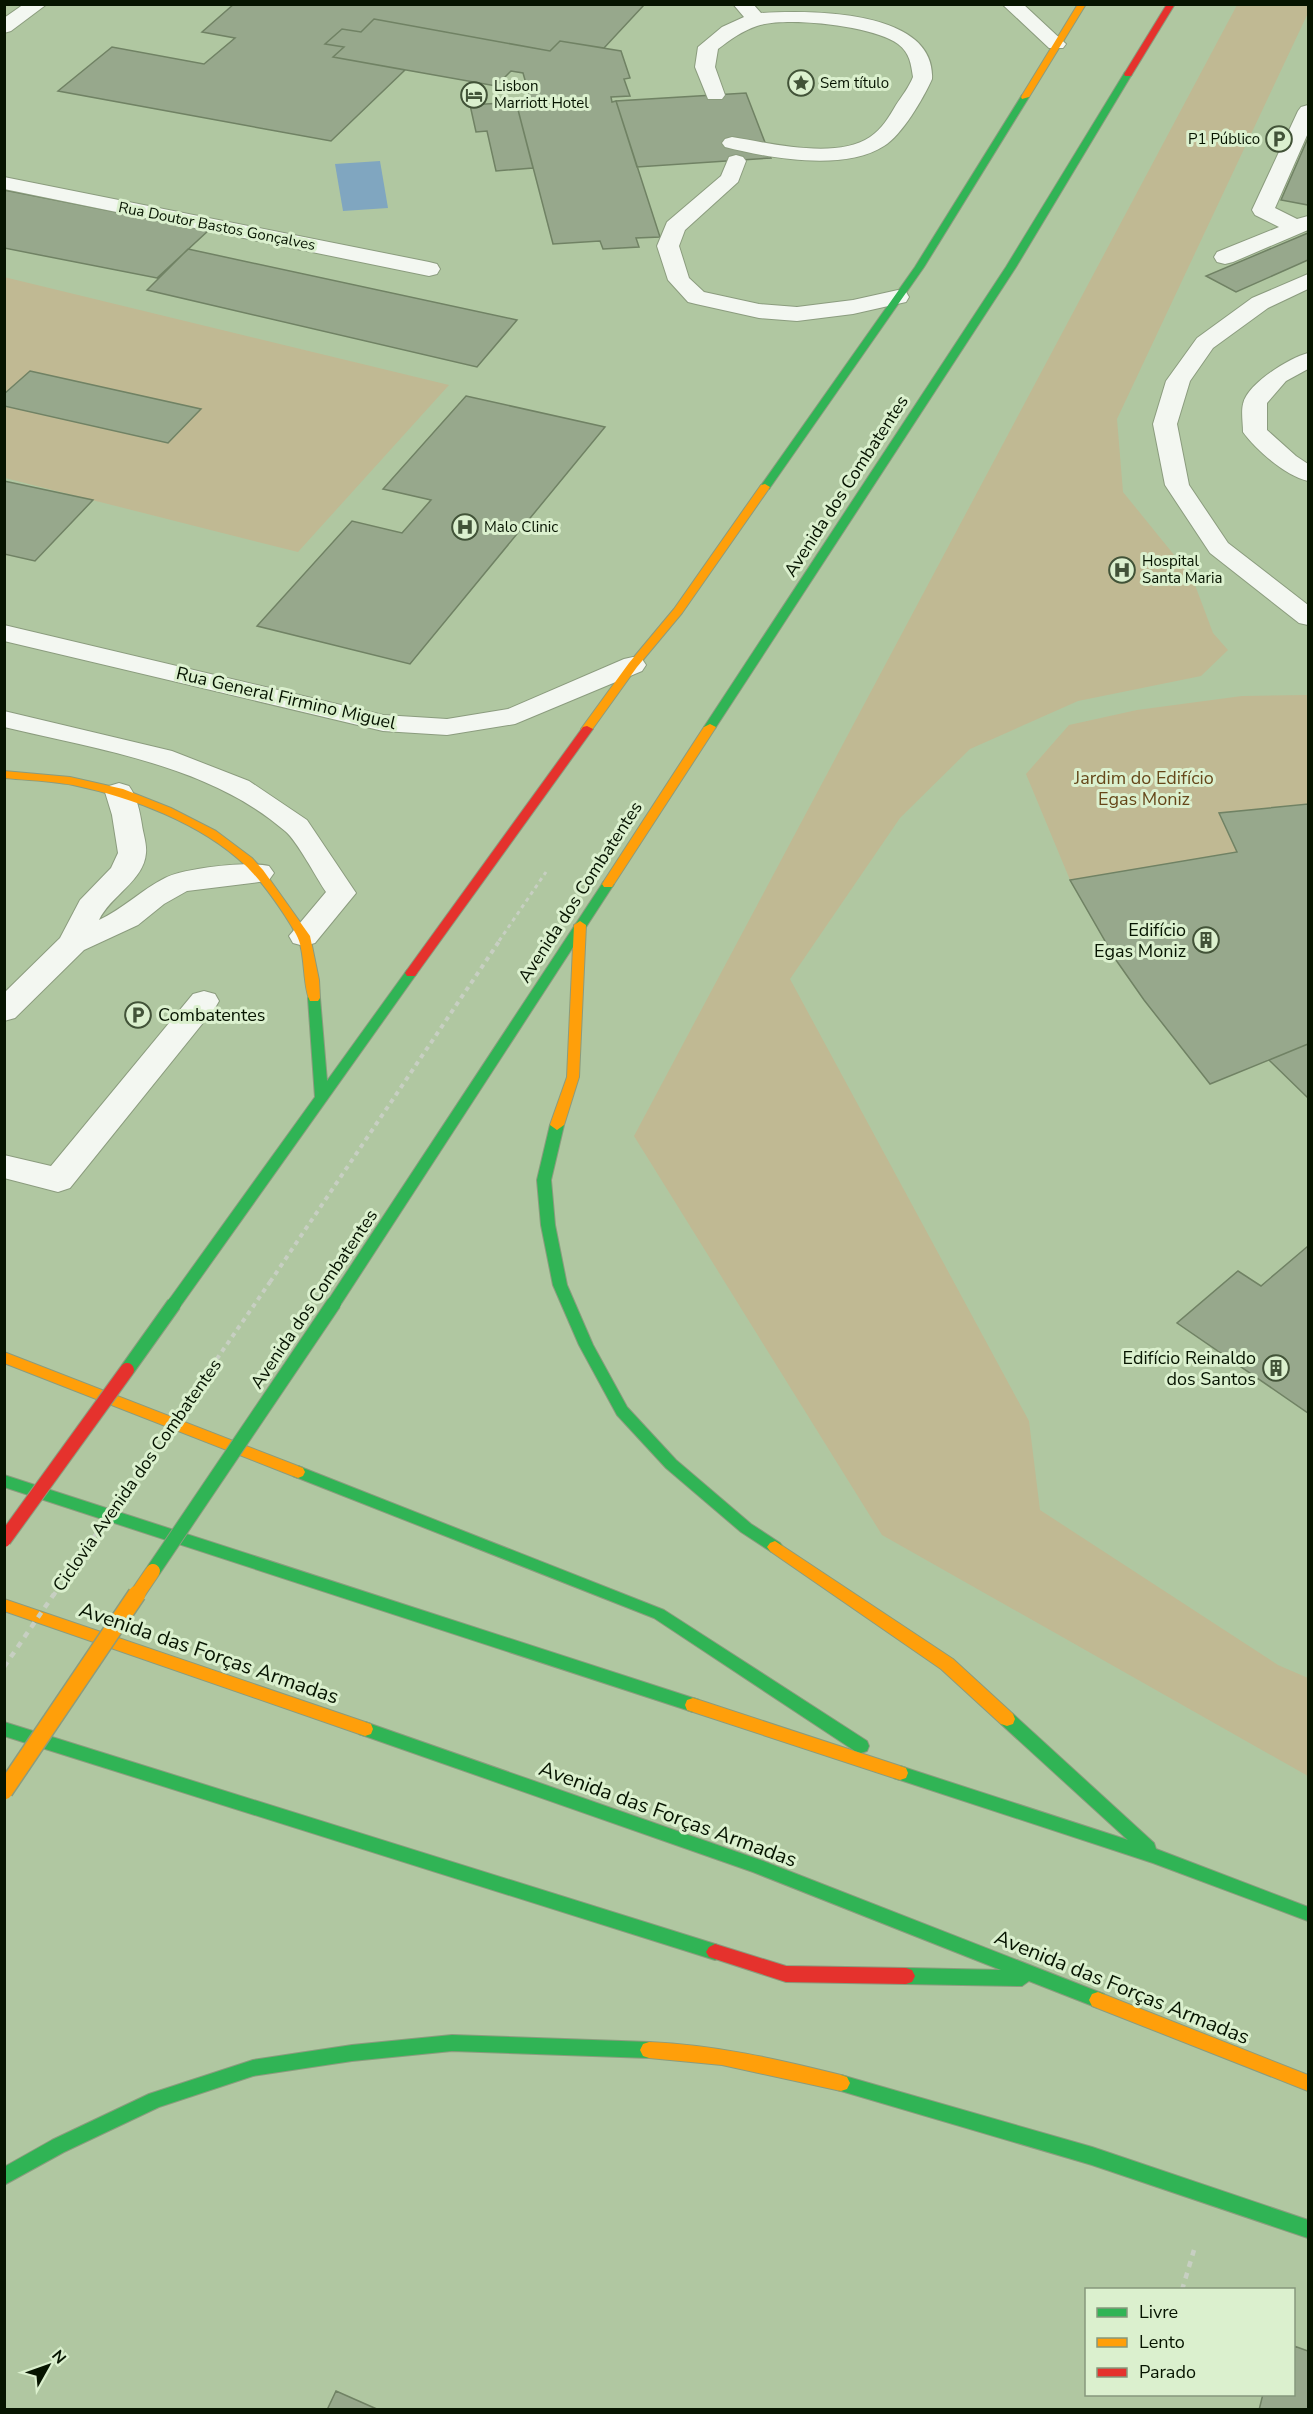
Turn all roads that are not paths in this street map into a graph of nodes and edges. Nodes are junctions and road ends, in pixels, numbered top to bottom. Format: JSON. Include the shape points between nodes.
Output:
{"nodes":[{"id":1,"x":38,"y":4,"type":"edge"},
{"id":2,"x":1011,"y":4,"type":"edge"},
{"id":3,"x":1082,"y":4,"type":"edge"},
{"id":4,"x":1171,"y":4,"type":"edge"},
{"id":5,"x":749,"y":12,"type":"edge"},
{"id":6,"x":4,"y":27,"type":"edge"},
{"id":7,"x":1056,"y":44,"type":"junction"},
{"id":8,"x":715,"y":95,"type":"dead end"},
{"id":9,"x":1308,"y":111,"type":"edge"},
{"id":10,"x":4,"y":183,"type":"edge"},
{"id":11,"x":1302,"y":224,"type":"edge"},
{"id":12,"x":1225,"y":258,"type":"dead end"},
{"id":13,"x":429,"y":268,"type":"dead end"},
{"id":14,"x":1308,"y":281,"type":"edge"},
{"id":15,"x":898,"y":297,"type":"junction"},
{"id":16,"x":1308,"y":360,"type":"edge"},
{"id":17,"x":1308,"y":474,"type":"edge"},
{"id":18,"x":1306,"y":614,"type":"edge"},
{"id":19,"x":4,"y":633,"type":"edge"},
{"id":20,"x":633,"y":665,"type":"junction"},
{"id":21,"x":4,"y":719,"type":"edge"},
{"id":22,"x":4,"y":774,"type":"edge"},
{"id":23,"x":119,"y":792,"type":"junction"},
{"id":24,"x":259,"y":873,"type":"junction"},
{"id":25,"x":580,"y":925,"type":"junction"},
{"id":26,"x":304,"y":936,"type":"junction"},
{"id":27,"x":73,"y":943,"type":"junction"},
{"id":28,"x":204,"y":1001,"type":"dead end"},
{"id":29,"x":4,"y":1011,"type":"edge"},
{"id":30,"x":322,"y":1098,"type":"junction"},
{"id":31,"x":4,"y":1166,"type":"edge"},
{"id":32,"x":4,"y":1357,"type":"edge"},
{"id":33,"x":4,"y":1480,"type":"edge"},
{"id":34,"x":4,"y":1540,"type":"edge"},
{"id":35,"x":4,"y":1605,"type":"edge"},
{"id":36,"x":4,"y":1729,"type":"edge"},
{"id":37,"x":898,"y":1770,"type":"junction"},
{"id":38,"x":4,"y":1791,"type":"edge"},
{"id":39,"x":1155,"y":1856,"type":"junction"},
{"id":40,"x":1308,"y":1914,"type":"edge"},
{"id":41,"x":1045,"y":1979,"type":"junction"},
{"id":42,"x":1308,"y":2083,"type":"edge"},
{"id":43,"x":4,"y":2177,"type":"edge"},
{"id":44,"x":1308,"y":2229,"type":"edge"}],
"edges":[{"from":1,"to":6,"type":"street"},
{"from":2,"to":7,"type":"street"},
{"from":3,"to":7,"type":"main road"},
{"from":4,"to":25,"type":"main road","name":"Avenida dos Combatentes","via":[[1011,267]]},
{"from":5,"to":8,"type":"street","via":[[708,47],[705,67]]},
{"from":5,"to":15,"type":"street","via":[[817,17],[894,34],[914,46],[921,59],[923,78],[892,128],[873,144],[811,154],[734,152],[731,178],[675,227],[668,246],[679,280],[696,297],[759,311],[797,314]]},
{"from":7,"to":15,"type":"main road"},
{"from":9,"to":11,"type":"street","via":[[1263,210]]},
{"from":10,"to":13,"type":"street","name":"Rua Doutor Bastos Gonçalves"},
{"from":11,"to":12,"type":"street"},
{"from":14,"to":18,"type":"street","via":[[1260,303],[1205,343],[1178,381],[1165,424],[1177,485],[1219,548]]},
{"from":15,"to":20,"type":"main road","via":[[678,611]]},
{"from":16,"to":17,"type":"street","via":[[1278,376],[1255,402],[1255,432]]},
{"from":19,"to":20,"type":"street","name":"Rua General Firmino Miguel","via":[[383,723],[447,727],[515,716]]},
{"from":20,"to":30,"type":"main road"},
{"from":21,"to":26,"type":"street","via":[[162,757],[239,788],[297,826],[341,893]]},
{"from":22,"to":23,"type":"main road","via":[[70,781]]},
{"from":23,"to":24,"type":"main road","via":[[212,834]]},
{"from":23,"to":27,"type":"street","via":[[132,853],[124,872],[90,907]]},
{"from":24,"to":26,"type":"main road"},
{"from":24,"to":27,"type":"street","via":[[178,883],[128,918]]},
{"from":25,"to":38,"type":"main road","name":"Avenida dos Combatentes","bridge":true,"via":[[334,1303]]},
{"from":25,"to":39,"type":"main road","via":[[573,1077],[544,1180],[560,1285],[586,1346],[622,1411],[671,1464],[746,1528],[947,1664]]},
{"from":26,"to":30,"type":"main road","via":[[313,980]]},
{"from":27,"to":29,"type":"street"},
{"from":28,"to":31,"type":"street","via":[[58,1180]]},
{"from":30,"to":34,"type":"main road","bridge":true},
{"from":32,"to":37,"type":"main road","via":[[659,1614]]},
{"from":33,"to":37,"type":"main road"},
{"from":35,"to":41,"type":"main road","name":"Avenida das Forças Armadas","via":[[757,1866]]},
{"from":36,"to":41,"type":"main road","via":[[786,1974]]},
{"from":37,"to":39,"type":"main road"},
{"from":39,"to":40,"type":"main road"},
{"from":41,"to":42,"type":"main road","name":"Avenida das Forças Armadas"},
{"from":43,"to":44,"type":"main road","via":[[58,2146],[155,2100],[253,2068],[453,2043],[590,2047],[680,2051],[779,2067],[1092,2156]]}]}
